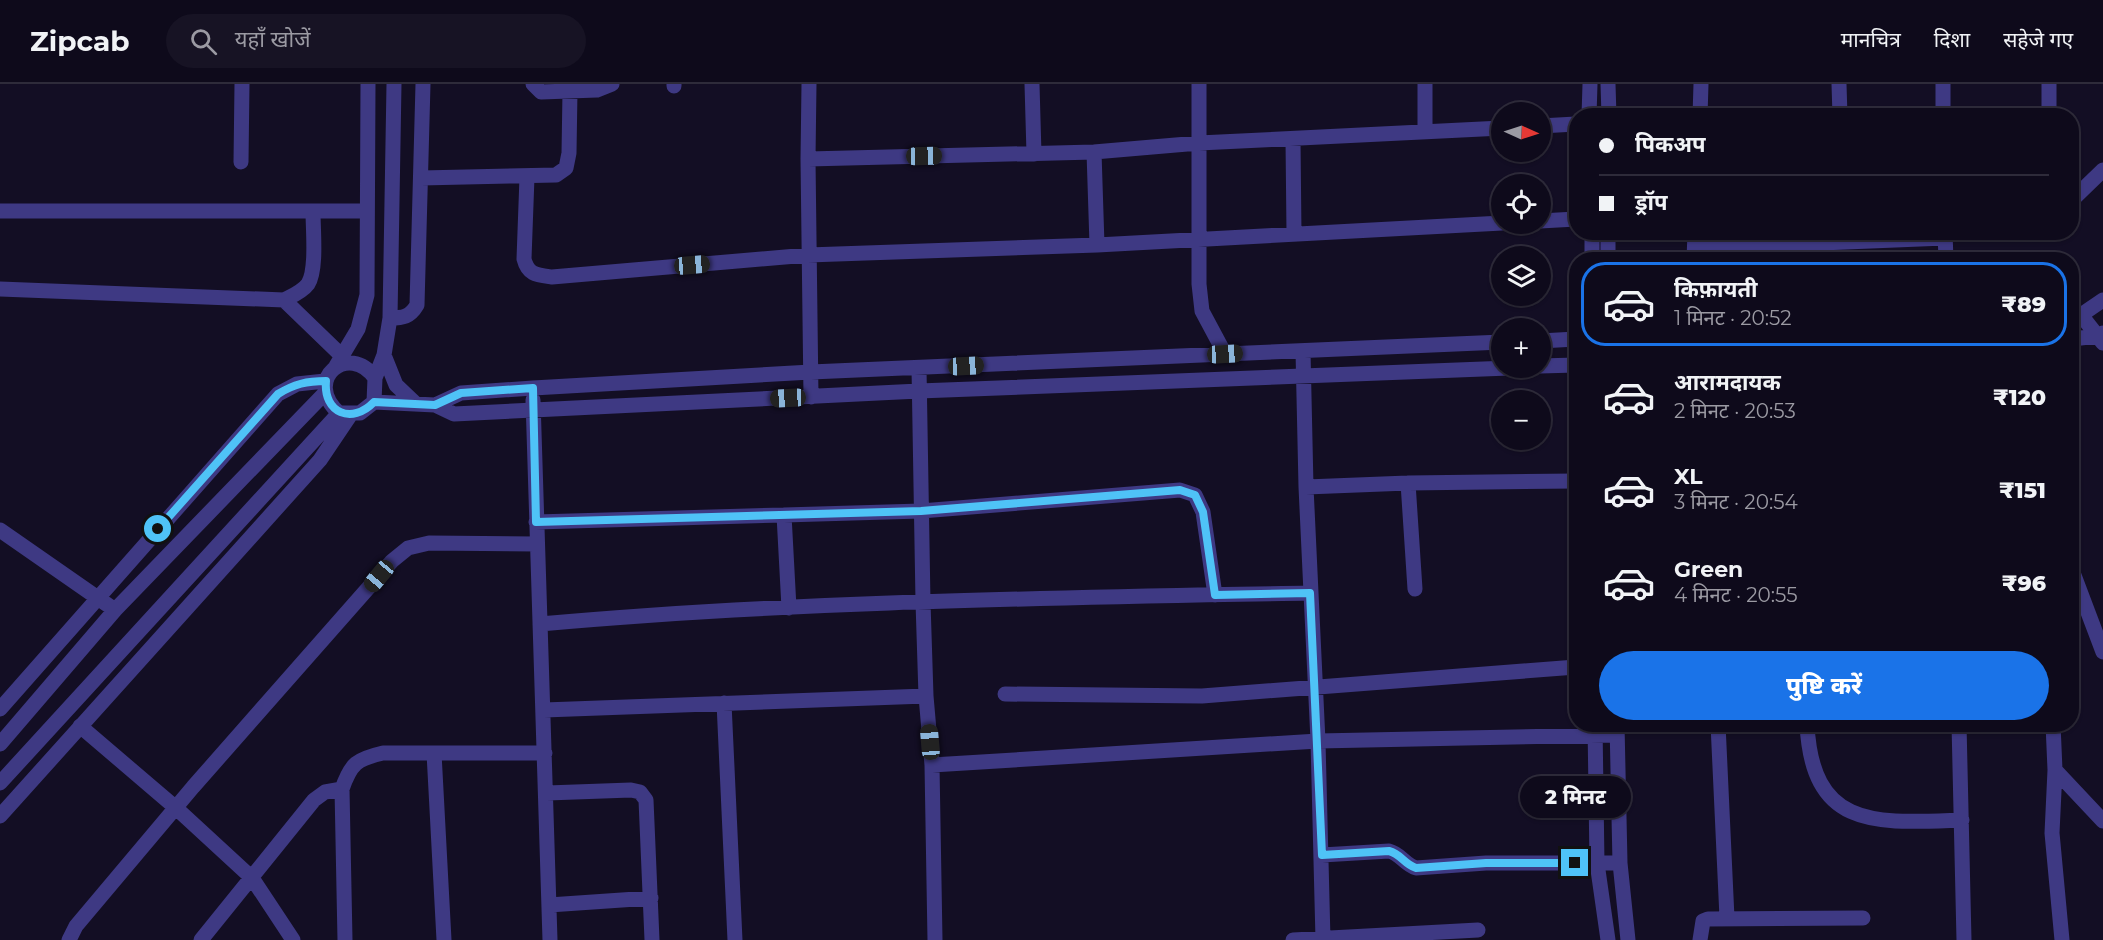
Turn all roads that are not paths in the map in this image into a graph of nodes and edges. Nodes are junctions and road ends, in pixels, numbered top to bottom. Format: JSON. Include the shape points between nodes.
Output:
{"nodes":[{"id":1,"x":242,"y":84,"type":"edge"},
{"id":2,"x":368,"y":84,"type":"edge"},
{"id":3,"x":394,"y":84,"type":"edge"},
{"id":4,"x":423,"y":84,"type":"edge"},
{"id":5,"x":533,"y":84,"type":"edge"},
{"id":6,"x":612,"y":84,"type":"edge"},
{"id":7,"x":809,"y":84,"type":"edge"},
{"id":8,"x":1032,"y":84,"type":"edge"},
{"id":9,"x":1199,"y":84,"type":"edge"},
{"id":10,"x":1425,"y":84,"type":"edge"},
{"id":11,"x":1608,"y":84,"type":"edge"},
{"id":12,"x":1620,"y":84,"type":"edge"},
{"id":13,"x":1701,"y":84,"type":"edge"},
{"id":14,"x":1832,"y":84,"type":"edge"},
{"id":15,"x":1839,"y":84,"type":"edge"},
{"id":16,"x":1844,"y":84,"type":"edge"},
{"id":17,"x":1942,"y":84,"type":"edge"},
{"id":18,"x":2049,"y":84,"type":"edge"},
{"id":19,"x":1590,"y":85,"type":"edge"},
{"id":20,"x":570,"y":91,"type":"junction"},
{"id":21,"x":1589,"y":108,"type":"edge"},
{"id":22,"x":1609,"y":108,"type":"edge"},
{"id":23,"x":1700,"y":108,"type":"edge"},
{"id":24,"x":1840,"y":108,"type":"edge"},
{"id":25,"x":1943,"y":108,"type":"edge"},
{"id":26,"x":2049,"y":108,"type":"edge"},
{"id":27,"x":1569,"y":124,"type":"edge"},
{"id":28,"x":1551,"y":125,"type":"edge"},
{"id":29,"x":1491,"y":129,"type":"edge"},
{"id":30,"x":1425,"y":132,"type":"junction"},
{"id":31,"x":1293,"y":140,"type":"junction"},
{"id":32,"x":1199,"y":143,"type":"junction"},
{"id":33,"x":1094,"y":152,"type":"junction"},
{"id":34,"x":1034,"y":154,"type":"junction"},
{"id":35,"x":808,"y":159,"type":"junction"},
{"id":36,"x":242,"y":162,"type":"dead end"},
{"id":37,"x":2103,"y":170,"type":"edge"},
{"id":38,"x":527,"y":177,"type":"junction"},
{"id":39,"x":421,"y":178,"type":"junction"},
{"id":40,"x":2079,"y":193,"type":"edge"},
{"id":41,"x":0,"y":211,"type":"edge"},
{"id":42,"x":313,"y":212,"type":"junction"},
{"id":43,"x":366,"y":212,"type":"junction"},
{"id":44,"x":1569,"y":219,"type":"edge"},
{"id":45,"x":1551,"y":220,"type":"edge"},
{"id":46,"x":1491,"y":224,"type":"edge"},
{"id":47,"x":1294,"y":234,"type":"junction"},
{"id":48,"x":1198,"y":239,"type":"junction"},
{"id":49,"x":1799,"y":240,"type":"edge"},
{"id":50,"x":1097,"y":245,"type":"junction"},
{"id":51,"x":1695,"y":247,"type":"edge"},
{"id":52,"x":808,"y":255,"type":"junction"},
{"id":53,"x":0,"y":289,"type":"edge"},
{"id":54,"x":284,"y":300,"type":"junction"},
{"id":55,"x":2103,"y":300,"type":"edge"},
{"id":56,"x":2079,"y":313,"type":"edge"},
{"id":57,"x":390,"y":318,"type":"junction"},
{"id":58,"x":2079,"y":318,"type":"edge"},
{"id":59,"x":2101,"y":337,"type":"edge"},
{"id":60,"x":1569,"y":339,"type":"edge"},
{"id":61,"x":2079,"y":339,"type":"edge"},
{"id":62,"x":1551,"y":340,"type":"edge"},
{"id":63,"x":1491,"y":342,"type":"edge"},
{"id":64,"x":1303,"y":351,"type":"junction"},
{"id":65,"x":1225,"y":354,"type":"junction"},
{"id":66,"x":384,"y":355,"type":"junction"},
{"id":67,"x":339,"y":361,"type":"junction"},
{"id":68,"x":1569,"y":365,"type":"edge"},
{"id":69,"x":1551,"y":366,"type":"edge"},
{"id":70,"x":919,"y":368,"type":"junction"},
{"id":71,"x":1491,"y":369,"type":"edge"},
{"id":72,"x":811,"y":372,"type":"junction"},
{"id":73,"x":1304,"y":376,"type":"junction"},
{"id":74,"x":375,"y":378,"type":"junction"},
{"id":75,"x":325,"y":387,"type":"junction"},
{"id":76,"x":533,"y":388,"type":"junction"},
{"id":77,"x":919,"y":391,"type":"junction"},
{"id":78,"x":811,"y":397,"type":"junction"},
{"id":79,"x":374,"y":402,"type":"junction"},
{"id":80,"x":416,"y":404,"type":"junction"},
{"id":81,"x":435,"y":405,"type":"junction"},
{"id":82,"x":533,"y":408,"type":"junction"},
{"id":83,"x":345,"y":413,"type":"junction"},
{"id":84,"x":1569,"y":481,"type":"edge"},
{"id":85,"x":1408,"y":483,"type":"junction"},
{"id":86,"x":1306,"y":487,"type":"junction"},
{"id":87,"x":921,"y":511,"type":"junction"},
{"id":88,"x":784,"y":515,"type":"junction"},
{"id":89,"x":536,"y":522,"type":"junction"},
{"id":90,"x":0,"y":530,"type":"edge"},
{"id":91,"x":536,"y":544,"type":"junction"},
{"id":92,"x":1415,"y":589,"type":"dead end"},
{"id":93,"x":2079,"y":589,"type":"edge"},
{"id":94,"x":1310,"y":593,"type":"junction"},
{"id":95,"x":1215,"y":595,"type":"junction"},
{"id":96,"x":98,"y":597,"type":"junction"},
{"id":97,"x":923,"y":602,"type":"junction"},
{"id":98,"x":789,"y":608,"type":"junction"},
{"id":99,"x":115,"y":610,"type":"junction"},
{"id":100,"x":540,"y":624,"type":"junction"},
{"id":101,"x":2103,"y":652,"type":"edge"},
{"id":102,"x":1569,"y":668,"type":"edge"},
{"id":103,"x":1314,"y":687,"type":"junction"},
{"id":104,"x":1005,"y":694,"type":"dead end"},
{"id":105,"x":926,"y":696,"type":"junction"},
{"id":106,"x":724,"y":703,"type":"junction"},
{"id":107,"x":0,"y":709,"type":"edge"},
{"id":108,"x":544,"y":710,"type":"junction"},
{"id":109,"x":80,"y":726,"type":"junction"},
{"id":110,"x":1569,"y":731,"type":"edge"},
{"id":111,"x":1596,"y":732,"type":"edge"},
{"id":112,"x":1617,"y":732,"type":"edge"},
{"id":113,"x":1718,"y":732,"type":"edge"},
{"id":114,"x":1807,"y":732,"type":"edge"},
{"id":115,"x":1959,"y":732,"type":"edge"},
{"id":116,"x":2053,"y":732,"type":"edge"},
{"id":117,"x":1318,"y":741,"type":"junction"},
{"id":118,"x":0,"y":744,"type":"edge"},
{"id":119,"x":434,"y":753,"type":"junction"},
{"id":120,"x":545,"y":753,"type":"junction"},
{"id":121,"x":932,"y":765,"type":"junction"},
{"id":122,"x":2055,"y":770,"type":"junction"},
{"id":123,"x":0,"y":783,"type":"edge"},
{"id":124,"x":342,"y":789,"type":"junction"},
{"id":125,"x":547,"y":793,"type":"junction"},
{"id":126,"x":176,"y":808,"type":"junction"},
{"id":127,"x":0,"y":816,"type":"edge"},
{"id":128,"x":1962,"y":820,"type":"junction"},
{"id":129,"x":2103,"y":821,"type":"edge"},
{"id":130,"x":1322,"y":855,"type":"junction"},
{"id":131,"x":1597,"y":863,"type":"junction"},
{"id":132,"x":1620,"y":863,"type":"junction"},
{"id":133,"x":252,"y":878,"type":"junction"},
{"id":134,"x":651,"y":898,"type":"junction"},
{"id":135,"x":549,"y":905,"type":"junction"},
{"id":136,"x":1727,"y":918,"type":"junction"},
{"id":137,"x":1863,"y":918,"type":"dead end"},
{"id":138,"x":1478,"y":930,"type":"dead end"},
{"id":139,"x":1323,"y":939,"type":"edge"},
{"id":140,"x":69,"y":940,"type":"edge"},
{"id":141,"x":201,"y":940,"type":"edge"},
{"id":142,"x":293,"y":940,"type":"edge"},
{"id":143,"x":345,"y":940,"type":"edge"},
{"id":144,"x":444,"y":940,"type":"edge"},
{"id":145,"x":550,"y":940,"type":"edge"},
{"id":146,"x":652,"y":940,"type":"edge"},
{"id":147,"x":735,"y":940,"type":"edge"},
{"id":148,"x":935,"y":940,"type":"edge"},
{"id":149,"x":1293,"y":940,"type":"edge"},
{"id":150,"x":1608,"y":940,"type":"edge"},
{"id":151,"x":1628,"y":940,"type":"edge"},
{"id":152,"x":1700,"y":940,"type":"edge"},
{"id":153,"x":1964,"y":940,"type":"edge"},
{"id":154,"x":2062,"y":940,"type":"edge"}],
"edges":[{"from":1,"to":36,"type":"street"},
{"from":2,"to":43,"type":"street"},
{"from":3,"to":57,"type":"street"},
{"from":4,"to":39,"type":"street"},
{"from":5,"to":20,"type":"street","via":[[541,92]]},
{"from":6,"to":20,"type":"street","via":[[597,90]]},
{"from":7,"to":35,"type":"street"},
{"from":8,"to":34,"type":"street"},
{"from":9,"to":32,"type":"street"},
{"from":10,"to":30,"type":"street"},
{"from":11,"to":12,"type":"street"},
{"from":11,"to":19,"type":"street"},
{"from":11,"to":22,"type":"street"},
{"from":13,"to":23,"type":"street"},
{"from":14,"to":15,"type":"street"},
{"from":15,"to":16,"type":"street"},
{"from":15,"to":24,"type":"street"},
{"from":17,"to":25,"type":"street"},
{"from":18,"to":26,"type":"street"},
{"from":19,"to":21,"type":"street"},
{"from":20,"to":38,"type":"street","via":[[566,168],[556,175]]},
{"from":27,"to":28,"type":"street"},
{"from":29,"to":30,"type":"street"},
{"from":30,"to":31,"type":"street"},
{"from":31,"to":32,"type":"street"},
{"from":31,"to":47,"type":"street"},
{"from":32,"to":33,"type":"street"},
{"from":32,"to":48,"type":"street"},
{"from":33,"to":34,"type":"street"},
{"from":33,"to":50,"type":"street"},
{"from":34,"to":35,"type":"street"},
{"from":35,"to":52,"type":"street"},
{"from":37,"to":40,"type":"street"},
{"from":38,"to":39,"type":"street"},
{"from":38,"to":52,"type":"street","via":[[524,259],[535,275],[552,277]]},
{"from":39,"to":57,"type":"street","via":[[417,305],[404,318]]},
{"from":41,"to":42,"type":"street"},
{"from":42,"to":43,"type":"street"},
{"from":42,"to":54,"type":"street","via":[[312,271],[308,283]]},
{"from":43,"to":67,"type":"street","via":[[367,295],[358,329]]},
{"from":44,"to":45,"type":"street"},
{"from":46,"to":47,"type":"street"},
{"from":47,"to":48,"type":"street"},
{"from":48,"to":50,"type":"street"},
{"from":48,"to":65,"type":"street","via":[[1202,311]]},
{"from":49,"to":51,"type":"street"},
{"from":50,"to":52,"type":"street"},
{"from":52,"to":72,"type":"street"},
{"from":53,"to":54,"type":"street"},
{"from":54,"to":67,"type":"street"},
{"from":55,"to":56,"type":"street"},
{"from":57,"to":66,"type":"street"},
{"from":58,"to":59,"type":"street"},
{"from":59,"to":61,"type":"street"},
{"from":60,"to":62,"type":"street"},
{"from":63,"to":64,"type":"street"},
{"from":64,"to":65,"type":"street"},
{"from":64,"to":73,"type":"street"},
{"from":65,"to":70,"type":"street"},
{"from":66,"to":74,"type":"street"},
{"from":66,"to":80,"type":"street","via":[[396,385]]},
{"from":67,"to":74,"type":"street","via":[[364,365]]},
{"from":67,"to":75,"type":"street"},
{"from":68,"to":69,"type":"street"},
{"from":70,"to":72,"type":"street"},
{"from":70,"to":77,"type":"street"},
{"from":71,"to":73,"type":"street"},
{"from":72,"to":76,"type":"street"},
{"from":72,"to":78,"type":"street"},
{"from":73,"to":77,"type":"street"},
{"from":73,"to":86,"type":"street"},
{"from":74,"to":79,"type":"street"},
{"from":75,"to":83,"type":"street","via":[[329,404]]},
{"from":75,"to":96,"type":"street","via":[[297,384],[278,394]]},
{"from":75,"to":99,"type":"street"},
{"from":76,"to":81,"type":"street","via":[[461,393]]},
{"from":76,"to":82,"type":"street"},
{"from":77,"to":78,"type":"street"},
{"from":77,"to":87,"type":"street"},
{"from":78,"to":82,"type":"street"},
{"from":79,"to":80,"type":"street"},
{"from":79,"to":83,"type":"street","via":[[366,410]]},
{"from":80,"to":81,"type":"street"},
{"from":81,"to":82,"type":"street","via":[[454,414]]},
{"from":82,"to":89,"type":"street"},
{"from":83,"to":109,"type":"street","via":[[320,460]]},
{"from":83,"to":123,"type":"street"},
{"from":84,"to":85,"type":"street"},
{"from":85,"to":86,"type":"street"},
{"from":85,"to":92,"type":"street"},
{"from":86,"to":94,"type":"street"},
{"from":87,"to":88,"type":"street"},
{"from":87,"to":95,"type":"street","via":[[1180,490],[1195,495],[1203,512]]},
{"from":87,"to":97,"type":"street"},
{"from":88,"to":89,"type":"street"},
{"from":88,"to":98,"type":"street"},
{"from":89,"to":91,"type":"street"},
{"from":90,"to":96,"type":"street"},
{"from":91,"to":100,"type":"street"},
{"from":91,"to":126,"type":"street","via":[[429,543],[408,548],[392,561]]},
{"from":93,"to":101,"type":"street"},
{"from":94,"to":95,"type":"street"},
{"from":94,"to":103,"type":"street"},
{"from":95,"to":97,"type":"street"},
{"from":96,"to":99,"type":"street"},
{"from":96,"to":107,"type":"street"},
{"from":97,"to":98,"type":"street"},
{"from":97,"to":105,"type":"street"},
{"from":98,"to":100,"type":"street"},
{"from":99,"to":118,"type":"street"},
{"from":100,"to":108,"type":"street"},
{"from":102,"to":103,"type":"street"},
{"from":103,"to":104,"type":"street","via":[[1202,696]]},
{"from":103,"to":117,"type":"street"},
{"from":105,"to":106,"type":"street"},
{"from":105,"to":121,"type":"street"},
{"from":106,"to":108,"type":"street"},
{"from":106,"to":147,"type":"street"},
{"from":108,"to":120,"type":"street"},
{"from":109,"to":126,"type":"street"},
{"from":109,"to":127,"type":"street"},
{"from":110,"to":117,"type":"street"},
{"from":111,"to":131,"type":"street"},
{"from":112,"to":132,"type":"street"},
{"from":113,"to":136,"type":"street"},
{"from":114,"to":128,"type":"street","via":[[1816,777],[1853,814],[1903,822]]},
{"from":115,"to":128,"type":"street"},
{"from":116,"to":122,"type":"street"},
{"from":117,"to":121,"type":"street"},
{"from":117,"to":130,"type":"street"},
{"from":119,"to":120,"type":"street"},
{"from":119,"to":124,"type":"street","via":[[384,753],[362,758],[349,771]]},
{"from":119,"to":144,"type":"street"},
{"from":120,"to":125,"type":"street"},
{"from":121,"to":148,"type":"street"},
{"from":122,"to":129,"type":"street"},
{"from":122,"to":154,"type":"street","via":[[2052,833]]},
{"from":124,"to":133,"type":"street","via":[[325,792],[314,800]]},
{"from":124,"to":143,"type":"street"},
{"from":125,"to":134,"type":"street","via":[[640,792],[648,811]]},
{"from":125,"to":135,"type":"street"},
{"from":126,"to":133,"type":"street"},
{"from":126,"to":140,"type":"street","via":[[76,926]]},
{"from":128,"to":153,"type":"street"},
{"from":130,"to":131,"type":"street","via":[[1389,851],[1416,868],[1486,863]]},
{"from":130,"to":139,"type":"street"},
{"from":131,"to":132,"type":"street"},
{"from":131,"to":150,"type":"street"},
{"from":132,"to":151,"type":"street"},
{"from":133,"to":141,"type":"street"},
{"from":133,"to":142,"type":"street"},
{"from":134,"to":135,"type":"street"},
{"from":134,"to":146,"type":"street"},
{"from":135,"to":145,"type":"street"},
{"from":136,"to":137,"type":"street"},
{"from":136,"to":152,"type":"street","via":[[1703,921]]},
{"from":138,"to":139,"type":"street"},
{"from":139,"to":149,"type":"street"}]}
